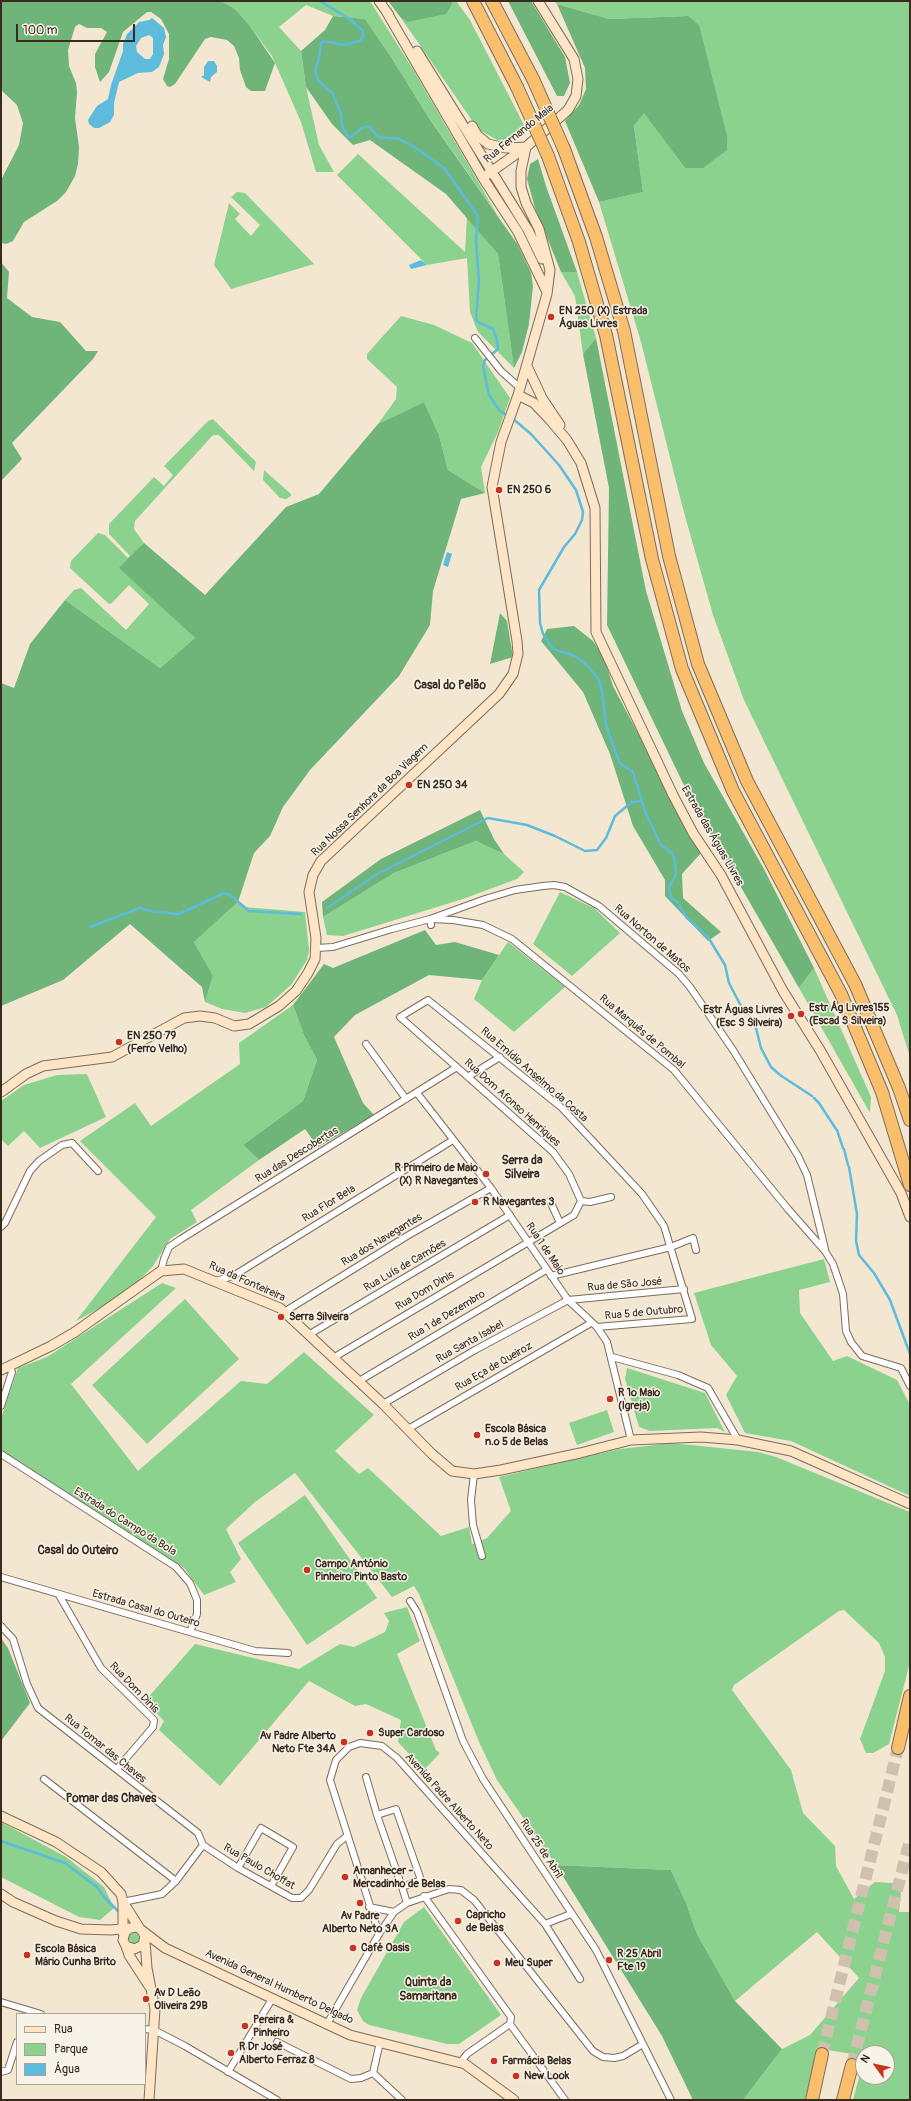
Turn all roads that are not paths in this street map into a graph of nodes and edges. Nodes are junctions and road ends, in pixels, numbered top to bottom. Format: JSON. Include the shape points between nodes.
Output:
{"nodes":[{"id":1,"x":379,"y":1,"type":"edge"},
{"id":2,"x":473,"y":1,"type":"edge"},
{"id":3,"x":492,"y":1,"type":"edge"},
{"id":4,"x":538,"y":1,"type":"edge"},
{"id":5,"x":386,"y":11,"type":"junction"},
{"id":6,"x":417,"y":51,"type":"junction"},
{"id":7,"x":526,"y":147,"type":"junction"},
{"id":8,"x":493,"y":171,"type":"junction"},
{"id":9,"x":483,"y":178,"type":"junction"},
{"id":10,"x":547,"y":294,"type":"junction"},
{"id":11,"x":475,"y":338,"type":"dead end"},
{"id":12,"x":527,"y":366,"type":"junction"},
{"id":13,"x":520,"y":389,"type":"junction"},
{"id":14,"x":538,"y":390,"type":"junction"},
{"id":15,"x":581,"y":463,"type":"junction"},
{"id":16,"x":430,"y":922,"type":"junction"},
{"id":17,"x":316,"y":948,"type":"junction"},
{"id":18,"x":428,"y":1000,"type":"joint"},
{"id":19,"x":366,"y":1044,"type":"dead end"},
{"id":20,"x":500,"y":1057,"type":"junction"},
{"id":21,"x":457,"y":1067,"type":"junction"},
{"id":22,"x":469,"y":1076,"type":"junction"},
{"id":23,"x":690,"y":1088,"type":"junction"},
{"id":24,"x":1,"y":1092,"type":"edge"},
{"id":25,"x":416,"y":1093,"type":"junction"},
{"id":26,"x":684,"y":1094,"type":"dead end"},
{"id":27,"x":406,"y":1099,"type":"junction"},
{"id":28,"x":910,"y":1120,"type":"edge"},
{"id":29,"x":452,"y":1140,"type":"junction"},
{"id":30,"x":98,"y":1171,"type":"dead end"},
{"id":31,"x":910,"y":1185,"type":"edge"},
{"id":32,"x":491,"y":1188,"type":"junction"},
{"id":33,"x":611,"y":1197,"type":"dead end"},
{"id":34,"x":550,"y":1201,"type":"dead end"},
{"id":35,"x":580,"y":1201,"type":"junction"},
{"id":36,"x":510,"y":1215,"type":"junction"},
{"id":37,"x":910,"y":1217,"type":"edge"},
{"id":38,"x":560,"y":1223,"type":"junction"},
{"id":39,"x":1,"y":1227,"type":"edge"},
{"id":40,"x":528,"y":1241,"type":"junction"},
{"id":41,"x":671,"y":1247,"type":"junction"},
{"id":42,"x":696,"y":1250,"type":"dead end"},
{"id":43,"x":826,"y":1251,"type":"junction"},
{"id":44,"x":546,"y":1270,"type":"junction"},
{"id":45,"x":161,"y":1271,"type":"junction"},
{"id":46,"x":551,"y":1276,"type":"junction"},
{"id":47,"x":216,"y":1281,"type":"junction"},
{"id":48,"x":684,"y":1289,"type":"junction"},
{"id":49,"x":568,"y":1300,"type":"junction"},
{"id":50,"x":284,"y":1312,"type":"junction"},
{"id":51,"x":692,"y":1319,"type":"joint"},
{"id":52,"x":594,"y":1325,"type":"junction"},
{"id":53,"x":310,"y":1334,"type":"junction"},
{"id":54,"x":612,"y":1357,"type":"junction"},
{"id":55,"x":333,"y":1358,"type":"junction"},
{"id":56,"x":5,"y":1368,"type":"edge"},
{"id":57,"x":359,"y":1380,"type":"junction"},
{"id":58,"x":910,"y":1386,"type":"edge"},
{"id":59,"x":383,"y":1404,"type":"junction"},
{"id":60,"x":1,"y":1406,"type":"edge"},
{"id":61,"x":408,"y":1428,"type":"junction"},
{"id":62,"x":631,"y":1440,"type":"junction"},
{"id":63,"x":738,"y":1440,"type":"junction"},
{"id":64,"x":1,"y":1454,"type":"edge"},
{"id":65,"x":474,"y":1474,"type":"junction"},
{"id":66,"x":910,"y":1504,"type":"edge"},
{"id":67,"x":482,"y":1556,"type":"dead end"},
{"id":68,"x":1,"y":1577,"type":"edge"},
{"id":69,"x":59,"y":1595,"type":"junction"},
{"id":70,"x":410,"y":1601,"type":"dead end"},
{"id":71,"x":1,"y":1626,"type":"edge"},
{"id":72,"x":190,"y":1632,"type":"junction"},
{"id":73,"x":288,"y":1653,"type":"dead end"},
{"id":74,"x":910,"y":1696,"type":"edge"},
{"id":75,"x":898,"y":1748,"type":"tunnel mouth"},
{"id":76,"x":117,"y":1769,"type":"junction"},
{"id":77,"x":366,"y":1777,"type":"dead end"},
{"id":78,"x":44,"y":1779,"type":"dead end"},
{"id":79,"x":377,"y":1815,"type":"junction"},
{"id":80,"x":1,"y":1816,"type":"edge"},
{"id":81,"x":347,"y":1836,"type":"junction"},
{"id":82,"x":203,"y":1845,"type":"junction"},
{"id":83,"x":238,"y":1868,"type":"junction"},
{"id":84,"x":176,"y":1881,"type":"junction"},
{"id":85,"x":271,"y":1886,"type":"junction"},
{"id":86,"x":402,"y":1887,"type":"junction"},
{"id":87,"x":1,"y":1894,"type":"edge"},
{"id":88,"x":424,"y":1896,"type":"junction"},
{"id":89,"x":123,"y":1902,"type":"junction"},
{"id":90,"x":407,"y":1903,"type":"junction"},
{"id":91,"x":369,"y":1907,"type":"junction"},
{"id":92,"x":394,"y":1912,"type":"junction"},
{"id":93,"x":571,"y":1914,"type":"junction"},
{"id":94,"x":545,"y":1924,"type":"junction"},
{"id":95,"x":100,"y":1930,"type":"junction"},
{"id":96,"x":379,"y":1934,"type":"junction"},
{"id":97,"x":143,"y":1937,"type":"junction"},
{"id":98,"x":127,"y":1939,"type":"junction"},
{"id":99,"x":165,"y":1948,"type":"junction"},
{"id":100,"x":580,"y":1979,"type":"dead end"},
{"id":101,"x":152,"y":1991,"type":"junction"},
{"id":102,"x":272,"y":2000,"type":"junction"},
{"id":103,"x":1,"y":2002,"type":"edge"},
{"id":104,"x":27,"y":2012,"type":"edge"},
{"id":105,"x":327,"y":2024,"type":"junction"},
{"id":106,"x":510,"y":2024,"type":"junction"},
{"id":107,"x":149,"y":2030,"type":"edge"},
{"id":108,"x":277,"y":2042,"type":"dead end"},
{"id":109,"x":380,"y":2042,"type":"junction"},
{"id":110,"x":643,"y":2044,"type":"junction"},
{"id":111,"x":16,"y":2045,"type":"edge"},
{"id":112,"x":822,"y":2054,"type":"tunnel mouth"},
{"id":113,"x":460,"y":2063,"type":"junction"},
{"id":114,"x":852,"y":2065,"type":"tunnel mouth"},
{"id":115,"x":1,"y":2072,"type":"edge"},
{"id":116,"x":228,"y":2072,"type":"junction"},
{"id":117,"x":373,"y":2073,"type":"junction"},
{"id":118,"x":149,"y":2100,"type":"edge"},
{"id":119,"x":277,"y":2100,"type":"edge"},
{"id":120,"x":402,"y":2100,"type":"edge"},
{"id":121,"x":514,"y":2100,"type":"edge"},
{"id":122,"x":565,"y":2100,"type":"edge"},
{"id":123,"x":671,"y":2100,"type":"edge"},
{"id":124,"x":812,"y":2100,"type":"edge"},
{"id":125,"x":843,"y":2100,"type":"edge"}],
"edges":[{"from":1,"to":5,"type":"street"},
{"from":2,"to":31,"type":"highway","bridge":true,"via":[[517,87],[548,156],[579,242],[606,335],[652,559],[682,669],[733,791],[841,994],[882,1092]]},
{"from":3,"to":28,"type":"highway","bridge":true,"via":[[533,79],[564,149],[596,237],[624,331],[669,556],[698,664],[747,781],[855,984]]},
{"from":4,"to":7,"type":"street","name":"Rua Fernando Maia","via":[[574,59],[578,79],[576,96],[568,110]]},
{"from":5,"to":6,"type":"street"},
{"from":5,"to":9,"type":"street"},
{"from":6,"to":7,"type":"street","via":[[483,140],[488,144],[506,148]]},
{"from":6,"to":8,"type":"street"},
{"from":7,"to":8,"type":"street","name":"Rua Fernando Maia"},
{"from":7,"to":10,"type":"street","via":[[521,187],[539,229],[550,270]]},
{"from":8,"to":9,"type":"street","name":"Rua Fernando Maia"},
{"from":8,"to":10,"type":"street","via":[[539,251],[544,265]]},
{"from":9,"to":10,"type":"street","via":[[518,232]]},
{"from":10,"to":12,"type":"street","name":"Rua Nossa Senhora da Boa Viagem"},
{"from":11,"to":13,"type":"street"},
{"from":12,"to":13,"type":"street","name":"Rua Nossa Senhora da Boa Viagem"},
{"from":12,"to":14,"type":"street"},
{"from":13,"to":14,"type":"street"},
{"from":13,"to":15,"type":"street","name":"Estrada das Águas Livres","via":[[567,440]]},
{"from":13,"to":17,"type":"street","name":"Rua Nossa Senhora da Boa Viagem","via":[[496,461],[492,487],[517,641],[518,654],[512,674],[499,694],[321,861],[313,875],[309,892]]},
{"from":14,"to":15,"type":"street"},
{"from":15,"to":37,"type":"street","name":"Estrada das Águas Livres","via":[[595,508],[596,632],[683,814],[721,875],[783,991],[820,1050],[901,1193]]},
{"from":16,"to":17,"type":"street","name":"Rua Marquês de Pombal","via":[[363,937],[333,947]]},
{"from":16,"to":23,"type":"street","name":"Rua Marquês de Pombal","via":[[453,920],[483,925],[507,939],[674,1070]]},
{"from":16,"to":43,"type":"street","name":"Rua Norton de Matos","via":[[515,890],[554,885],[565,887],[599,906],[683,978],[733,1050],[807,1175]]},
{"from":17,"to":24,"type":"street","name":"Rua Nossa Senhora da Boa Viagem","via":[[308,973],[296,991],[279,1006],[249,1024],[234,1026],[215,1018],[200,1016],[184,1018],[112,1057],[43,1066],[26,1074]]},
{"from":18,"to":20,"type":"street","name":"Rua Emídio Anselmo da Costa"},
{"from":18,"to":21,"type":"street","name":"Rua Dom Afonso Henriques","via":[[400,1017]]},
{"from":19,"to":27,"type":"street"},
{"from":20,"to":22,"type":"street"},
{"from":20,"to":41,"type":"street","name":"Rua Emídio Anselmo da Costa","via":[[562,1108],[642,1194],[666,1225]]},
{"from":21,"to":22,"type":"street","name":"Rua Dom Afonso Henriques"},
{"from":21,"to":25,"type":"street","name":"Rua das Descobertas"},
{"from":22,"to":35,"type":"street","name":"Rua Dom Afonso Henriques","via":[[553,1152],[569,1174]]},
{"from":23,"to":26,"type":"street"},
{"from":23,"to":43,"type":"street","name":"Rua Marquês de Pombal","via":[[728,1140],[809,1236]]},
{"from":25,"to":27,"type":"street","name":"Rua das Descobertas"},
{"from":25,"to":29,"type":"street","name":"Rua 1 de Maio"},
{"from":27,"to":45,"type":"street","name":"Rua das Descobertas","via":[[181,1239],[169,1248]]},
{"from":29,"to":32,"type":"street","name":"Rua 1 de Maio"},
{"from":29,"to":47,"type":"street","name":"Rua Flor Bela","via":[[234,1276]]},
{"from":30,"to":39,"type":"street","via":[[72,1142],[62,1145],[38,1161],[30,1170]]},
{"from":32,"to":36,"type":"street","name":"Rua 1 de Maio"},
{"from":32,"to":50,"type":"street","name":"Rua dos Navegantes"},
{"from":33,"to":35,"type":"street","via":[[590,1202]]},
{"from":34,"to":38,"type":"street"},
{"from":35,"to":38,"type":"street","via":[[574,1215]]},
{"from":36,"to":40,"type":"street","name":"Rua 1 de Maio"},
{"from":36,"to":53,"type":"street","name":"Rua Luís de Camões"},
{"from":38,"to":40,"type":"street"},
{"from":40,"to":44,"type":"street","name":"Rua 1 de Maio"},
{"from":40,"to":55,"type":"street","name":"Rua Dom Dinis"},
{"from":41,"to":42,"type":"street","via":[[693,1238]]},
{"from":41,"to":46,"type":"street"},
{"from":41,"to":48,"type":"street","name":"Rua Emídio Anselmo da Costa"},
{"from":43,"to":58,"type":"street","name":"Rua Marquês de Pombal","via":[[843,1294],[846,1331],[851,1342],[862,1356],[901,1368]]},
{"from":44,"to":46,"type":"street","name":"Rua 1 de Maio"},
{"from":44,"to":57,"type":"street","name":"Rua 1 de Dezembro"},
{"from":45,"to":47,"type":"street","name":"Rua da Fonteireira","via":[[184,1269]]},
{"from":45,"to":56,"type":"street","via":[[75,1332]]},
{"from":46,"to":49,"type":"street","name":"Rua 1 de Maio"},
{"from":47,"to":50,"type":"street","name":"Rua da Fonteireira"},
{"from":48,"to":49,"type":"street","name":"Rua de São José"},
{"from":48,"to":51,"type":"street","name":"Rua Emídio Anselmo da Costa"},
{"from":49,"to":52,"type":"street","name":"Rua 1 de Maio"},
{"from":49,"to":59,"type":"street","name":"Rua Santa Isabel"},
{"from":50,"to":53,"type":"street","name":"Rua da Fonteireira"},
{"from":51,"to":52,"type":"street","name":"Rua 5 de Outubro"},
{"from":52,"to":54,"type":"street","name":"Rua 1 de Maio","via":[[607,1342]]},
{"from":52,"to":61,"type":"street","name":"Rua Eça de Queiroz"},
{"from":53,"to":55,"type":"street","name":"Rua da Fonteireira"},
{"from":54,"to":62,"type":"street","name":"Rua 1 de Maio"},
{"from":54,"to":63,"type":"street","via":[[678,1375],[708,1388]]},
{"from":55,"to":57,"type":"street","name":"Rua da Fonteireira"},
{"from":56,"to":60,"type":"street","via":[[12,1372]]},
{"from":57,"to":59,"type":"street","name":"Rua da Fonteireira"},
{"from":59,"to":61,"type":"street","name":"Rua da Fonteireira"},
{"from":61,"to":65,"type":"street","name":"Rua da Fonteireira","via":[[447,1468]]},
{"from":62,"to":63,"type":"street","name":"Rua da Fonteireira","via":[[701,1436]]},
{"from":62,"to":65,"type":"street","name":"Rua da Fonteireira","via":[[574,1455]]},
{"from":63,"to":66,"type":"street","name":"Rua da Fonteireira","via":[[791,1451]]},
{"from":64,"to":72,"type":"street","name":"Estrada do Campo da Bola","via":[[176,1567],[190,1583],[197,1600],[197,1614]]},
{"from":65,"to":67,"type":"street","via":[[471,1500],[473,1525]]},
{"from":68,"to":69,"type":"street","name":"Estrada Casal do Outeiro"},
{"from":69,"to":72,"type":"street","name":"Estrada Casal do Outeiro"},
{"from":69,"to":76,"type":"street","name":"Rua Dom Dinis","via":[[100,1668],[154,1720],[153,1727]]},
{"from":70,"to":93,"type":"street","name":"Rua 25 de Abril","via":[[417,1612],[463,1741],[476,1766]]},
{"from":71,"to":76,"type":"street","name":"Rua Tomar das Chaves","via":[[13,1639],[27,1684],[38,1708]]},
{"from":72,"to":73,"type":"street","name":"Estrada Casal do Outeiro","via":[[255,1651]]},
{"from":74,"to":75,"type":"highway"},
{"from":76,"to":82,"type":"street","name":"Rua Tomar das Chaves","via":[[198,1834]]},
{"from":77,"to":79,"type":"street"},
{"from":78,"to":84,"type":"street"},
{"from":79,"to":86,"type":"street"},
{"from":79,"to":86,"type":"street","via":[[396,1809],[421,1880]]},
{"from":80,"to":89,"type":"street","via":[[56,1842],[101,1872],[121,1894]]},
{"from":81,"to":85,"type":"street","name":"Rua Paulo Choffat","via":[[337,1844],[310,1890],[301,1898],[292,1898]]},
{"from":81,"to":91,"type":"street","name":"Avenida Padre Alberto Neto"},
{"from":81,"to":94,"type":"street","name":"Avenida Padre Alberto Neto","via":[[332,1789],[331,1776],[336,1760],[349,1747],[360,1743],[382,1746],[397,1758]]},
{"from":82,"to":83,"type":"street","name":"Rua Paulo Choffat"},
{"from":82,"to":84,"type":"street"},
{"from":83,"to":85,"type":"street","name":"Rua Paulo Choffat"},
{"from":83,"to":85,"type":"street","via":[[261,1828],[293,1847]]},
{"from":84,"to":89,"type":"street","via":[[162,1894]]},
{"from":86,"to":90,"type":"street"},
{"from":87,"to":95,"type":"street","via":[[56,1921],[81,1929]]},
{"from":88,"to":90,"type":"street"},
{"from":88,"to":106,"type":"street","via":[[511,2017]]},
{"from":88,"to":110,"type":"street","via":[[449,1889],[461,1890],[474,1900],[593,2050],[603,2057],[623,2056]]},
{"from":89,"to":97,"type":"street"},
{"from":89,"to":98,"type":"street"},
{"from":90,"to":92,"type":"street"},
{"from":91,"to":92,"type":"street"},
{"from":91,"to":96,"type":"street","name":"Avenida Padre Alberto Neto"},
{"from":92,"to":96,"type":"street"},
{"from":93,"to":94,"type":"street"},
{"from":93,"to":110,"type":"street","name":"Rua 25 de Abril","via":[[596,1950]]},
{"from":94,"to":100,"type":"street","name":"Avenida Padre Alberto Neto"},
{"from":95,"to":98,"type":"street"},
{"from":95,"to":98,"type":"street"},
{"from":96,"to":105,"type":"street"},
{"from":97,"to":98,"type":"street"},
{"from":97,"to":98,"type":"street","via":[[140,1947]]},
{"from":97,"to":99,"type":"street","name":"Avenida General Humberto Delgado"},
{"from":97,"to":99,"type":"street","name":"Avenida General Humberto Delgado"},
{"from":97,"to":101,"type":"street"},
{"from":98,"to":101,"type":"street","via":[[138,1971]]},
{"from":99,"to":102,"type":"street","name":"Avenida General Humberto Delgado"},
{"from":101,"to":107,"type":"street","via":[[155,2009]]},
{"from":102,"to":105,"type":"street","name":"Avenida General Humberto Delgado"},
{"from":102,"to":116,"type":"street"},
{"from":103,"to":104,"type":"street"},
{"from":105,"to":109,"type":"street","name":"Avenida General Humberto Delgado","via":[[350,2035]]},
{"from":106,"to":113,"type":"street","via":[[467,2054]]},
{"from":106,"to":122,"type":"street"},
{"from":107,"to":116,"type":"street"},
{"from":107,"to":118,"type":"street"},
{"from":108,"to":117,"type":"street","via":[[351,2079]]},
{"from":109,"to":113,"type":"street","name":"Avenida General Humberto Delgado"},
{"from":109,"to":117,"type":"street"},
{"from":110,"to":123,"type":"street","name":"Rua 25 de Abril"},
{"from":111,"to":115,"type":"street","via":[[8,2070]]},
{"from":112,"to":124,"type":"highway"},
{"from":113,"to":121,"type":"street","name":"Avenida General Humberto Delgado","via":[[476,2071]]},
{"from":114,"to":125,"type":"highway"},
{"from":116,"to":119,"type":"street"},
{"from":117,"to":120,"type":"street"}]}
